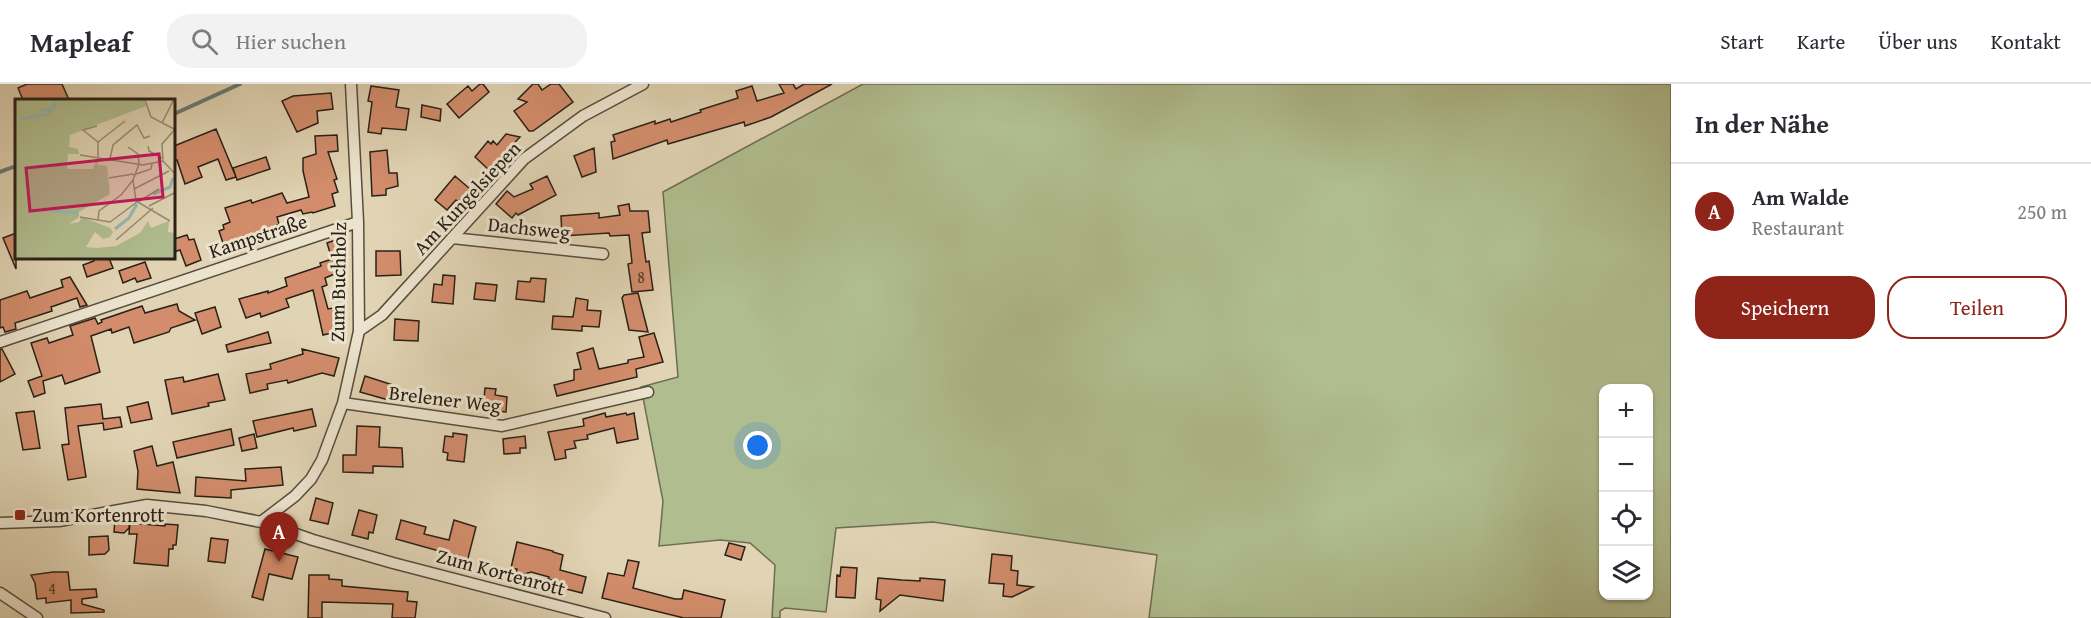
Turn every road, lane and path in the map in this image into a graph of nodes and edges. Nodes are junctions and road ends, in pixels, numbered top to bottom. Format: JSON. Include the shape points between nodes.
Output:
{"nodes":[{"id":1,"x":351,"y":84,"type":"edge"},
{"id":2,"x":643,"y":84,"type":"edge"},
{"id":3,"x":358,"y":222,"type":"junction"},
{"id":4,"x":452,"y":238,"type":"junction"},
{"id":5,"x":603,"y":254,"type":"dead end"},
{"id":6,"x":359,"y":332,"type":"junction"},
{"id":7,"x":0,"y":342,"type":"edge"},
{"id":8,"x":648,"y":392,"type":"dead end"},
{"id":9,"x":343,"y":403,"type":"junction"},
{"id":10,"x":261,"y":522,"type":"junction"},
{"id":11,"x":0,"y":523,"type":"edge"},
{"id":12,"x":0,"y":593,"type":"edge"},
{"id":13,"x":37,"y":618,"type":"edge"},
{"id":14,"x":605,"y":618,"type":"edge"}],
"edges":[{"from":1,"to":3,"type":"street","name":"Zum Buchholz"},
{"from":2,"to":4,"type":"street","name":"Am Kungelsiepen","via":[[583,116],[524,159]]},
{"from":3,"to":6,"type":"street","name":"Zum Buchholz"},
{"from":3,"to":7,"type":"street","name":"Kampstraße"},
{"from":4,"to":5,"type":"street","name":"Dachsweg"},
{"from":4,"to":6,"type":"street","name":"Am Kungelsiepen","via":[[382,315]]},
{"from":6,"to":9,"type":"street","name":"Zum Buchholz"},
{"from":8,"to":9,"type":"street","name":"Brelener Weg","via":[[502,426]]},
{"from":9,"to":10,"type":"street","name":"Zum Buchholz","via":[[311,479]]},
{"from":10,"to":11,"type":"street","name":"Zum Kortenrott","via":[[207,510],[147,505],[59,521]]},
{"from":10,"to":14,"type":"street","name":"Zum Kortenrott","via":[[370,556]]},
{"from":12,"to":13,"type":"street"}]}
